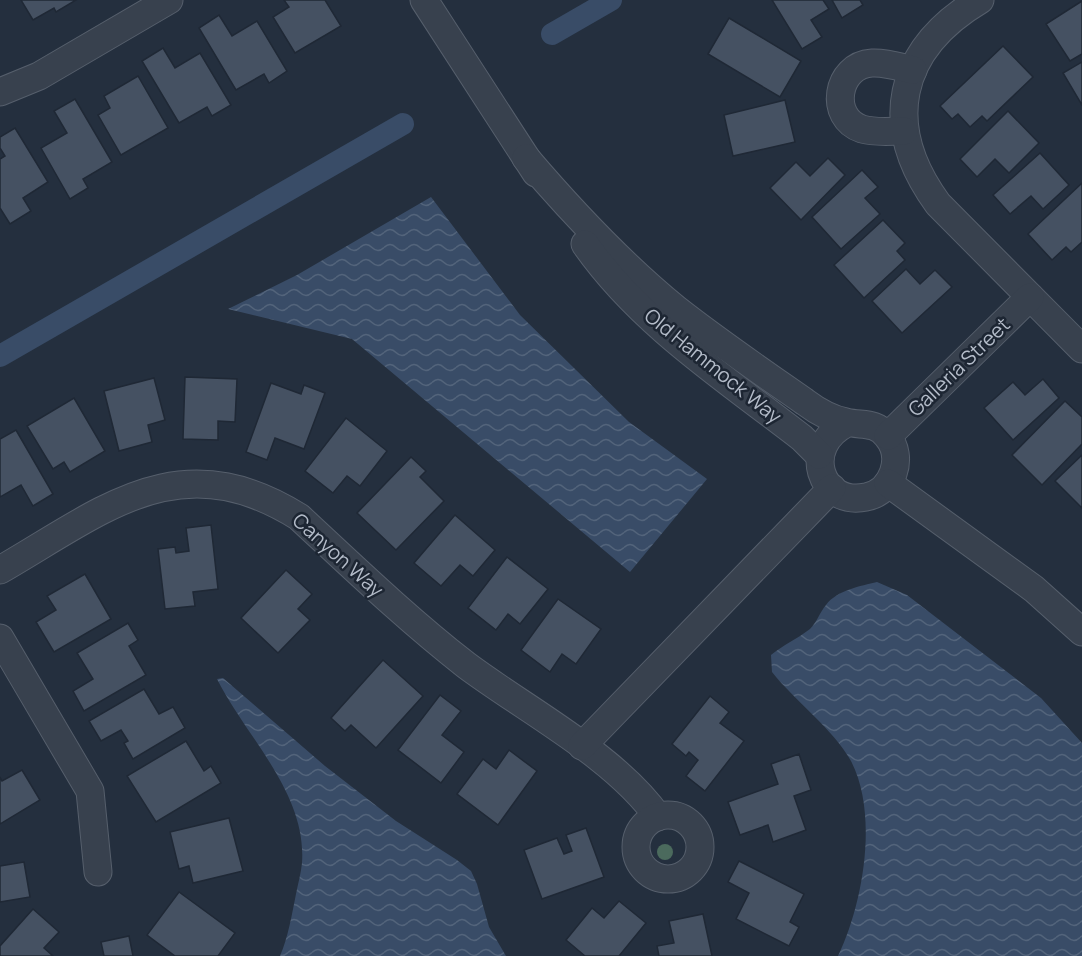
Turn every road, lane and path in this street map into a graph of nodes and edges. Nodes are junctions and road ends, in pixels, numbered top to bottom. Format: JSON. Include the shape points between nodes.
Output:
{"nodes":[{"id":1,"x":169,"y":0,"type":"edge"},
{"id":2,"x":424,"y":0,"type":"edge"},
{"id":3,"x":980,"y":0,"type":"edge"},
{"id":4,"x":913,"y":70,"type":"junction"},
{"id":5,"x":0,"y":92,"type":"edge"},
{"id":6,"x":904,"y":130,"type":"junction"},
{"id":7,"x":526,"y":158,"type":"junction"},
{"id":8,"x":1030,"y":297,"type":"junction"},
{"id":9,"x":1082,"y":349,"type":"edge"},
{"id":10,"x":847,"y":423,"type":"junction"},
{"id":11,"x":888,"y":436,"type":"junction"},
{"id":12,"x":819,"y":455,"type":"junction"},
{"id":13,"x":888,"y":483,"type":"junction"},
{"id":14,"x":832,"y":488,"type":"junction"},
{"id":15,"x":0,"y":570,"type":"edge"},
{"id":16,"x":1082,"y":632,"type":"edge"},
{"id":17,"x":0,"y":638,"type":"edge"},
{"id":18,"x":582,"y":746,"type":"junction"},
{"id":19,"x":658,"y":817,"type":"dead end"},
{"id":20,"x":98,"y":872,"type":"dead end"}],
"edges":[{"from":1,"to":5,"type":"street","via":[[39,76]]},
{"from":2,"to":7,"type":"street","name":"Old Hammock Way"},
{"from":3,"to":4,"type":"street","via":[[942,27]]},
{"from":4,"to":6,"type":"street","via":[[905,97]]},
{"from":4,"to":6,"type":"street","via":[[872,63],[859,66],[849,73],[839,98],[850,122],[862,129]]},
{"from":6,"to":8,"type":"street","via":[[910,155],[938,204]]},
{"from":7,"to":10,"type":"street","name":"Old Hammock Way","via":[[601,241],[676,308],[819,412]]},
{"from":7,"to":12,"type":"street","name":"Old Hammock Way","via":[[592,254],[628,296],[681,345]]},
{"from":8,"to":9,"type":"street"},
{"from":8,"to":11,"type":"street","name":"Galleria Street"},
{"from":10,"to":11,"type":"street","via":[[869,424]]},
{"from":10,"to":12,"type":"street","via":[[824,441]]},
{"from":11,"to":13,"type":"street","via":[[895,450],[896,465]]},
{"from":12,"to":14,"type":"street","via":[[821,470]]},
{"from":13,"to":14,"type":"street","via":[[868,497],[853,498]]},
{"from":13,"to":16,"type":"street","via":[[1034,590]]},
{"from":14,"to":18,"type":"street"},
{"from":15,"to":18,"type":"street","name":"Canyon Way","via":[[138,493],[171,484],[203,483],[232,488],[278,504],[299,517],[422,630]]},
{"from":17,"to":20,"type":"street","via":[[90,791]]},
{"from":18,"to":19,"type":"street","name":"Canyon Way","via":[[643,796]]}]}
